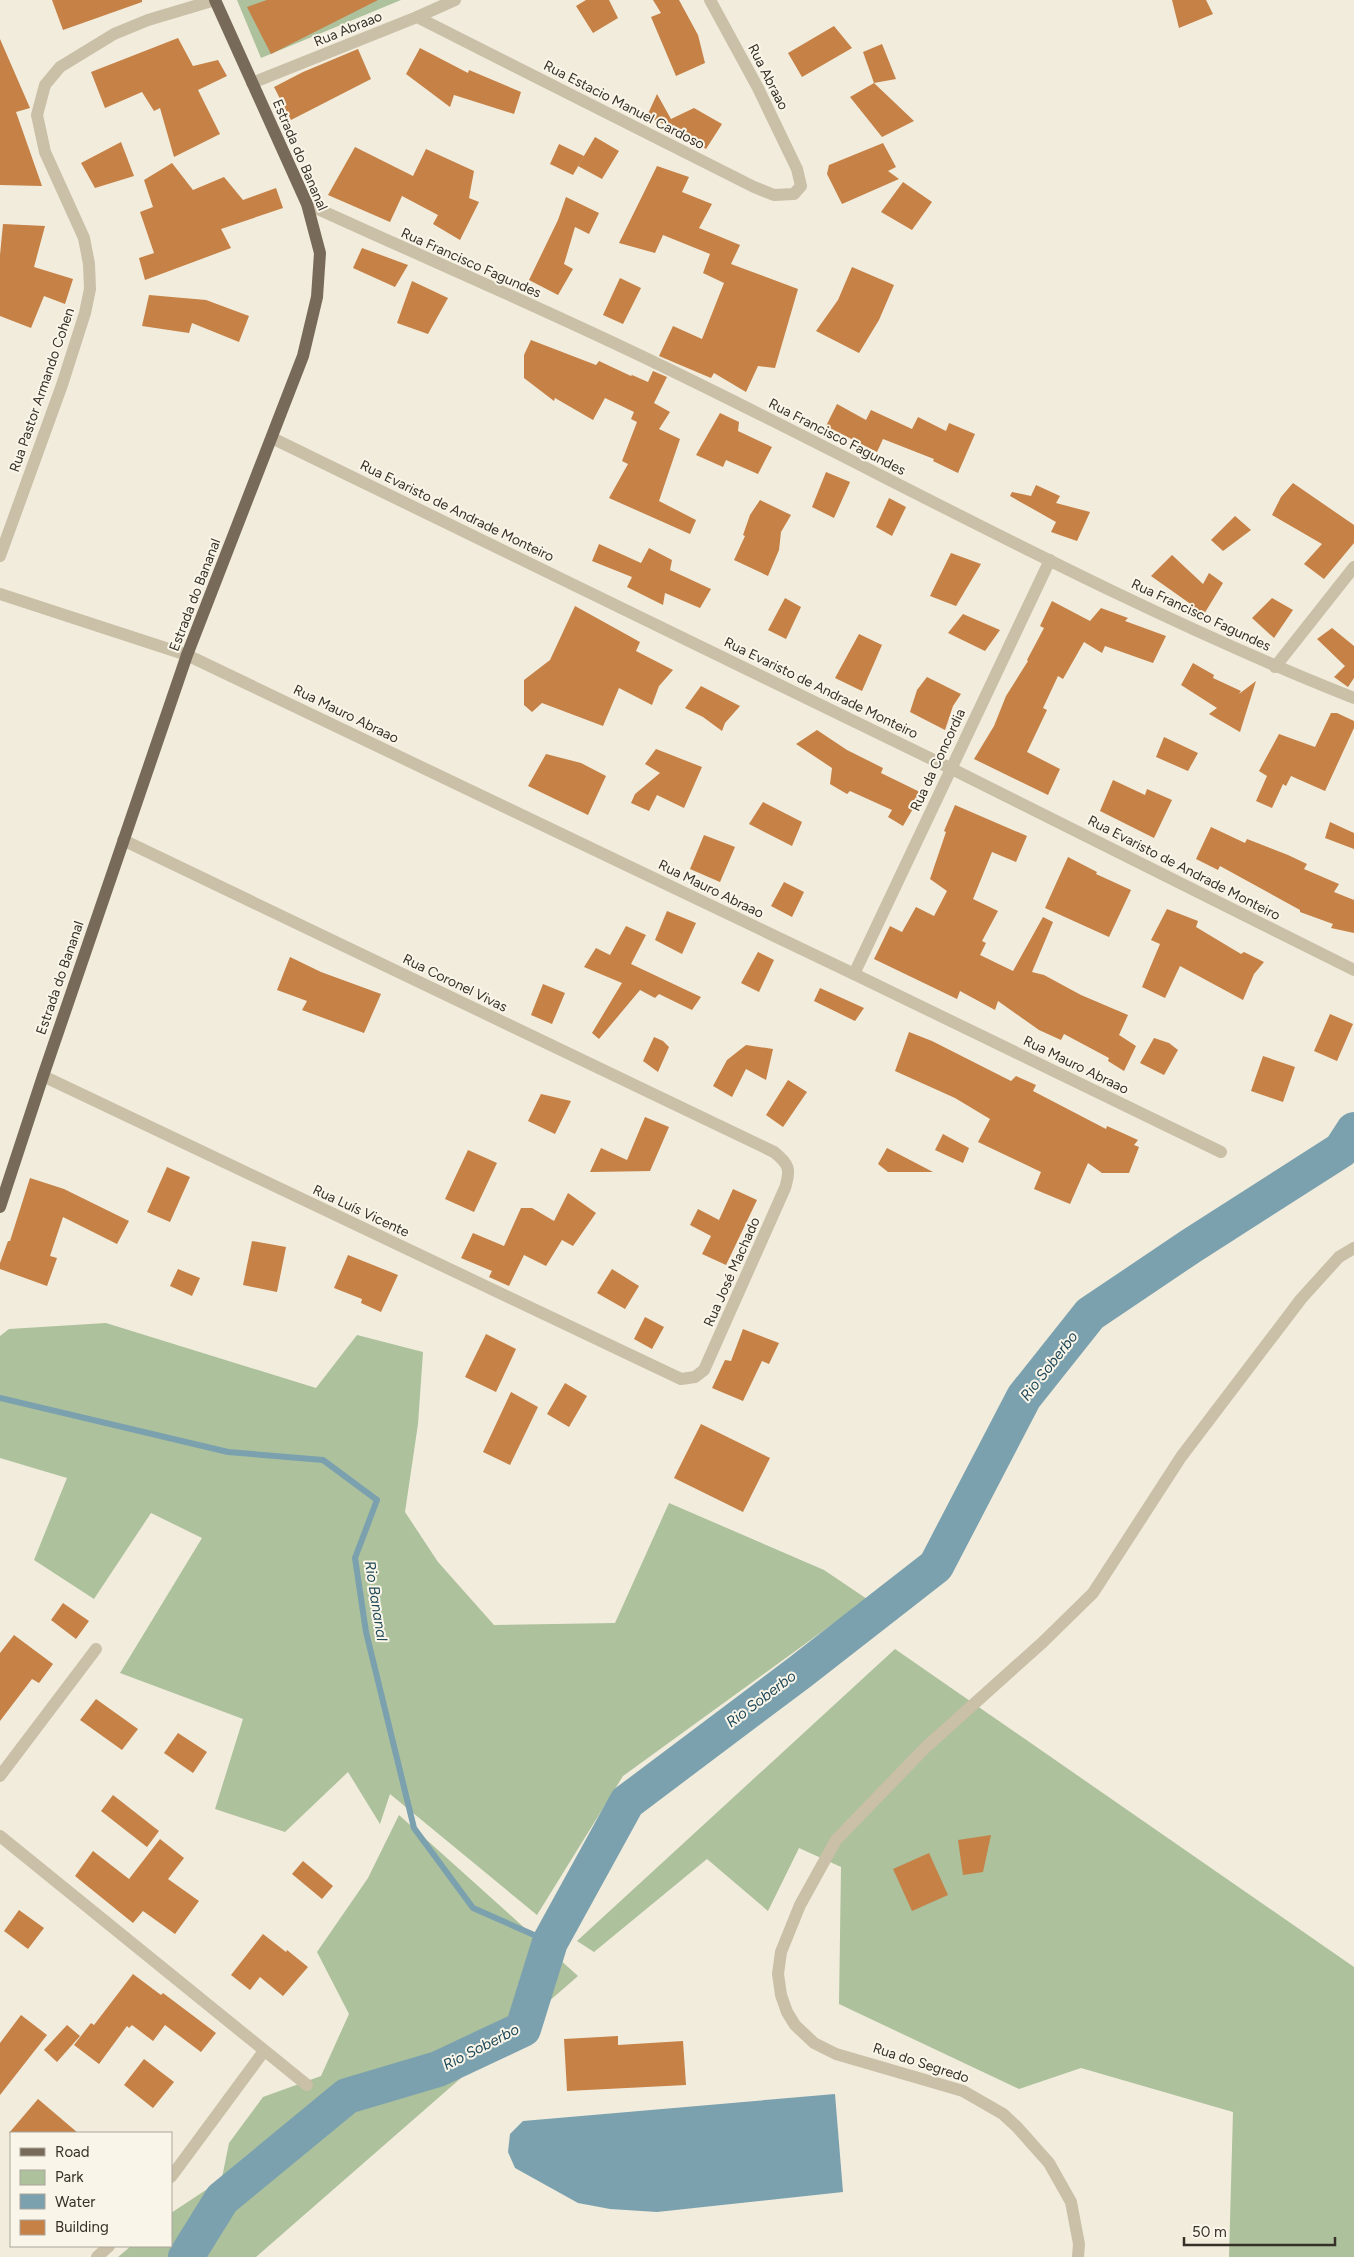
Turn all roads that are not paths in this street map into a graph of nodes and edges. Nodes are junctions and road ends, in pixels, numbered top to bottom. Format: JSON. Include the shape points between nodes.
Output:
{"nodes":[{"id":1,"x":215,"y":0,"type":"edge"},
{"id":2,"x":455,"y":0,"type":"edge"},
{"id":3,"x":710,"y":0,"type":"edge"},
{"id":4,"x":417,"y":17,"type":"junction"},
{"id":5,"x":252,"y":83,"type":"junction"},
{"id":6,"x":796,"y":169,"type":"joint"},
{"id":7,"x":307,"y":204,"type":"junction"},
{"id":8,"x":272,"y":438,"type":"junction"},
{"id":9,"x":0,"y":556,"type":"edge"},
{"id":10,"x":1050,"y":560,"type":"junction"},
{"id":11,"x":1354,"y":567,"type":"edge"},
{"id":12,"x":0,"y":594,"type":"edge"},
{"id":13,"x":188,"y":655,"type":"junction"},
{"id":14,"x":1275,"y":667,"type":"junction"},
{"id":15,"x":1354,"y":698,"type":"edge"},
{"id":16,"x":950,"y":768,"type":"junction"},
{"id":17,"x":123,"y":840,"type":"junction"},
{"id":18,"x":1354,"y":970,"type":"edge"},
{"id":19,"x":854,"y":974,"type":"junction"},
{"id":20,"x":43,"y":1076,"type":"junction"},
{"id":21,"x":774,"y":1152,"type":"joint"},
{"id":22,"x":1221,"y":1152,"type":"dead end"},
{"id":23,"x":0,"y":1207,"type":"edge"},
{"id":24,"x":1354,"y":1248,"type":"edge"},
{"id":25,"x":667,"y":1373,"type":"joint"},
{"id":26,"x":96,"y":1649,"type":"dead end"},
{"id":27,"x":0,"y":1776,"type":"edge"},
{"id":28,"x":0,"y":1836,"type":"edge"},
{"id":29,"x":264,"y":2050,"type":"junction"},
{"id":30,"x":307,"y":2085,"type":"dead end"},
{"id":31,"x":172,"y":2176,"type":"edge"},
{"id":32,"x":108,"y":2247,"type":"edge"},
{"id":33,"x":97,"y":2257,"type":"edge"},
{"id":34,"x":1078,"y":2257,"type":"edge"}],
"edges":[{"from":1,"to":5,"type":"main road","name":"Estrada do Bananal"},
{"from":1,"to":9,"type":"street","name":"Rua Pastor Armando Cohen","via":[[114,34],[60,66],[45,85],[37,115],[45,152],[84,238],[90,289],[62,385]]},
{"from":2,"to":4,"type":"street","name":"Rua Abraao"},
{"from":3,"to":6,"type":"street","name":"Rua Abraao","via":[[758,88]]},
{"from":4,"to":5,"type":"street","name":"Rua Abraao"},
{"from":4,"to":6,"type":"street","name":"Rua Estacio Manuel Cardoso","via":[[754,188],[774,195],[794,194],[801,186]]},
{"from":5,"to":7,"type":"main road","name":"Estrada do Bananal"},
{"from":7,"to":8,"type":"main road","name":"Estrada do Bananal","via":[[320,253],[316,297],[303,356]]},
{"from":7,"to":10,"type":"street","name":"Rua Francisco Fagundes","via":[[660,365]]},
{"from":8,"to":13,"type":"main road","name":"Estrada do Bananal"},
{"from":8,"to":16,"type":"street","name":"Rua Evaristo de Andrade Monteiro"},
{"from":10,"to":14,"type":"street","name":"Rua Francisco Fagundes"},
{"from":10,"to":16,"type":"street","name":"Rua da Concordia"},
{"from":11,"to":14,"type":"street"},
{"from":12,"to":13,"type":"street","name":"Rua Mauro Abraao"},
{"from":13,"to":17,"type":"main road","name":"Estrada do Bananal"},
{"from":13,"to":19,"type":"street","name":"Rua Mauro Abraao"},
{"from":14,"to":15,"type":"street","name":"Rua Francisco Fagundes"},
{"from":16,"to":18,"type":"street","name":"Rua Evaristo de Andrade Monteiro"},
{"from":16,"to":19,"type":"street","name":"Rua da Concordia"},
{"from":17,"to":20,"type":"main road","name":"Estrada do Bananal"},
{"from":17,"to":21,"type":"street","name":"Rua Coronel Vivas"},
{"from":19,"to":22,"type":"street","name":"Rua Mauro Abraao"},
{"from":20,"to":23,"type":"main road","name":"Estrada do Bananal"},
{"from":20,"to":25,"type":"street","name":"Rua Luís Vicente"},
{"from":21,"to":25,"type":"street","name":"Rua José Machado","via":[[786,1162],[787,1182],[704,1370],[695,1377],[681,1379]]},
{"from":24,"to":34,"type":"street","name":"Rua do Segredo","via":[[1338,1257],[1301,1299],[1181,1457],[1093,1593],[926,1747],[836,1840],[800,1905],[781,1952],[778,1974],[787,2012],[795,2025],[814,2043],[836,2054],[962,2091],[1003,2114],[1049,2163],[1071,2202],[1079,2244]]},
{"from":26,"to":27,"type":"street"},
{"from":28,"to":29,"type":"street"},
{"from":29,"to":30,"type":"street"},
{"from":29,"to":31,"type":"street"},
{"from":32,"to":33,"type":"street"}]}
